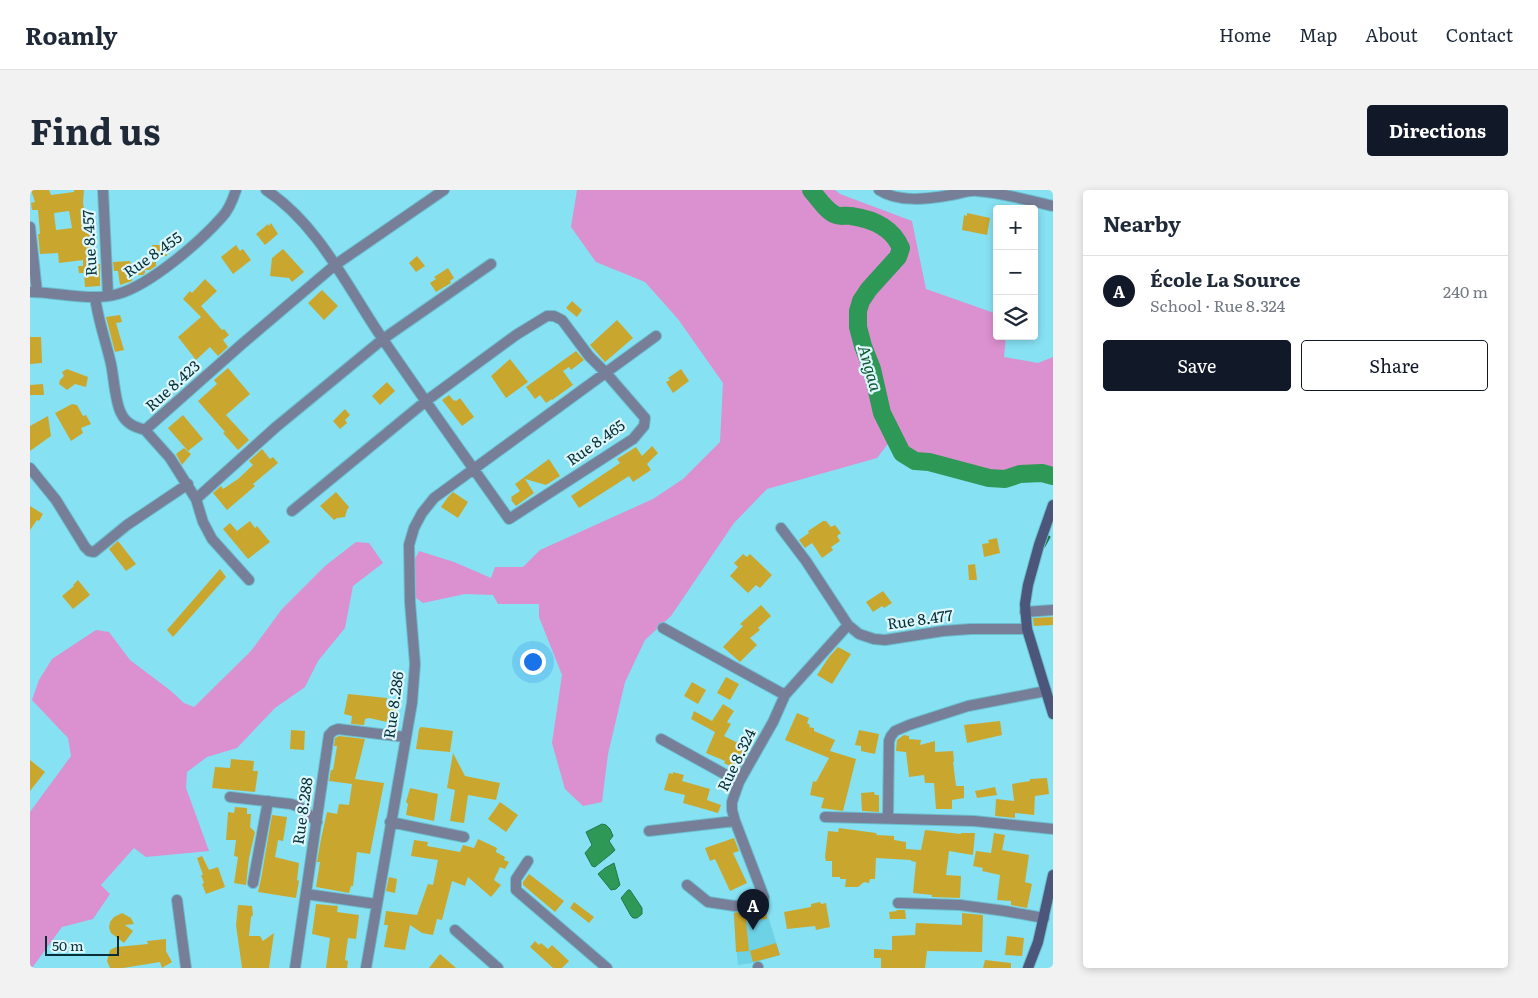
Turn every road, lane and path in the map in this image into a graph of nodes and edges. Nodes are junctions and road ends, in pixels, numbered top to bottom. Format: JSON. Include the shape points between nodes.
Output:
{"nodes":[{"id":1,"x":103,"y":190,"type":"edge"},
{"id":2,"x":236,"y":190,"type":"edge"},
{"id":3,"x":266,"y":190,"type":"edge"},
{"id":4,"x":444,"y":190,"type":"edge"},
{"id":5,"x":879,"y":190,"type":"edge"},
{"id":6,"x":1053,"y":206,"type":"edge"},
{"id":7,"x":30,"y":227,"type":"edge"},
{"id":8,"x":491,"y":264,"type":"dead end"},
{"id":9,"x":335,"y":265,"type":"junction"},
{"id":10,"x":33,"y":292,"type":"edge"},
{"id":11,"x":108,"y":295,"type":"junction"},
{"id":12,"x":95,"y":297,"type":"junction"},
{"id":13,"x":656,"y":336,"type":"dead end"},
{"id":14,"x":383,"y":339,"type":"junction"},
{"id":15,"x":606,"y":373,"type":"junction"},
{"id":16,"x":426,"y":401,"type":"junction"},
{"id":17,"x":145,"y":430,"type":"junction"},
{"id":18,"x":30,"y":468,"type":"edge"},
{"id":19,"x":473,"y":468,"type":"junction"},
{"id":20,"x":188,"y":484,"type":"junction"},
{"id":21,"x":196,"y":499,"type":"junction"},
{"id":22,"x":1053,"y":505,"type":"edge"},
{"id":23,"x":292,"y":511,"type":"dead end"},
{"id":24,"x":781,"y":528,"type":"dead end"},
{"id":25,"x":1049,"y":533,"type":"edge"},
{"id":26,"x":248,"y":580,"type":"dead end"},
{"id":27,"x":1053,"y":610,"type":"edge"},
{"id":28,"x":1025,"y":612,"type":"junction"},
{"id":29,"x":848,"y":625,"type":"junction"},
{"id":30,"x":663,"y":628,"type":"dead end"},
{"id":31,"x":1027,"y":629,"type":"junction"},
{"id":32,"x":1048,"y":687,"type":"edge"},
{"id":33,"x":785,"y":695,"type":"junction"},
{"id":34,"x":1053,"y":714,"type":"edge"},
{"id":35,"x":405,"y":737,"type":"junction"},
{"id":36,"x":661,"y":738,"type":"dead end"},
{"id":37,"x":739,"y":782,"type":"junction"},
{"id":38,"x":230,"y":797,"type":"dead end"},
{"id":39,"x":268,"y":801,"type":"junction"},
{"id":40,"x":825,"y":817,"type":"dead end"},
{"id":41,"x":888,"y":818,"type":"junction"},
{"id":42,"x":736,"y":821,"type":"junction"},
{"id":43,"x":316,"y":822,"type":"junction"},
{"id":44,"x":390,"y":822,"type":"junction"},
{"id":45,"x":1053,"y":829,"type":"edge"},
{"id":46,"x":649,"y":831,"type":"dead end"},
{"id":47,"x":464,"y":837,"type":"dead end"},
{"id":48,"x":528,"y":861,"type":"dead end"},
{"id":49,"x":1053,"y":875,"type":"edge"},
{"id":50,"x":253,"y":883,"type":"dead end"},
{"id":51,"x":687,"y":885,"type":"dead end"},
{"id":52,"x":306,"y":894,"type":"junction"},
{"id":53,"x":1051,"y":899,"type":"edge"},
{"id":54,"x":177,"y":900,"type":"dead end"},
{"id":55,"x":898,"y":903,"type":"dead end"},
{"id":56,"x":376,"y":904,"type":"junction"},
{"id":57,"x":1044,"y":918,"type":"junction"},
{"id":58,"x":454,"y":930,"type":"dead end"},
{"id":59,"x":186,"y":968,"type":"edge"},
{"id":60,"x":295,"y":968,"type":"edge"},
{"id":61,"x":366,"y":968,"type":"edge"},
{"id":62,"x":498,"y":968,"type":"edge"},
{"id":63,"x":607,"y":968,"type":"edge"},
{"id":64,"x":1028,"y":968,"type":"edge"}],
"edges":[{"from":1,"to":11,"type":"street","name":"Rue 8.457"},
{"from":2,"to":11,"type":"street","name":"Rue 8.455","via":[[224,216],[194,245],[134,288]]},
{"from":3,"to":9,"type":"street","name":"Rue 8.465","via":[[300,219]]},
{"from":4,"to":9,"type":"street","name":"Rue 8.423"},
{"from":5,"to":6,"type":"street","via":[[901,198],[950,196],[975,191]]},
{"from":7,"to":10,"type":"street"},
{"from":8,"to":14,"type":"street"},
{"from":9,"to":14,"type":"street","name":"Rue 8.465"},
{"from":9,"to":17,"type":"street","name":"Rue 8.423"},
{"from":10,"to":12,"type":"street","name":"Rue 8.455"},
{"from":11,"to":12,"type":"street","name":"Rue 8.455"},
{"from":12,"to":17,"type":"street","name":"Rue 8.423","via":[[120,412],[127,422]]},
{"from":13,"to":15,"type":"street","name":"Rue 8.286"},
{"from":14,"to":16,"type":"street","name":"Rue 8.465"},
{"from":14,"to":21,"type":"street","via":[[276,427]]},
{"from":15,"to":16,"type":"street","name":"Rue 8.465","via":[[562,320],[547,316]]},
{"from":15,"to":19,"type":"street","name":"Rue 8.286"},
{"from":15,"to":19,"type":"street","name":"Rue 8.465","via":[[645,418],[644,426],[633,438],[509,519]]},
{"from":16,"to":19,"type":"street","name":"Rue 8.465"},
{"from":16,"to":23,"type":"street"},
{"from":17,"to":20,"type":"street"},
{"from":18,"to":20,"type":"street","via":[[56,500],[86,547],[94,552],[127,525]]},
{"from":19,"to":35,"type":"street","name":"Rue 8.286","via":[[434,498],[414,528],[409,545],[415,664]]},
{"from":20,"to":21,"type":"street"},
{"from":21,"to":26,"type":"street","via":[[212,539]]},
{"from":22,"to":25,"type":"street"},
{"from":24,"to":29,"type":"street","name":"Rue 8.477"},
{"from":25,"to":28,"type":"street","via":[[1039,545],[1028,585]]},
{"from":27,"to":28,"type":"street"},
{"from":28,"to":31,"type":"street"},
{"from":29,"to":31,"type":"street","name":"Rue 8.477","via":[[859,634],[884,640],[962,629]]},
{"from":29,"to":33,"type":"street","name":"Rue 8.324"},
{"from":30,"to":33,"type":"street"},
{"from":31,"to":32,"type":"street"},
{"from":32,"to":34,"type":"street"},
{"from":32,"to":41,"type":"street","via":[[968,706],[895,732],[888,741]]},
{"from":33,"to":37,"type":"street","name":"Rue 8.324"},
{"from":35,"to":43,"type":"street","name":"Rue 8.288","via":[[333,730],[329,735]]},
{"from":35,"to":44,"type":"street","name":"Rue 8.286"},
{"from":36,"to":37,"type":"street"},
{"from":37,"to":42,"type":"street","name":"Rue 8.324","via":[[732,802]]},
{"from":38,"to":39,"type":"street"},
{"from":39,"to":43,"type":"street","via":[[295,805]]},
{"from":39,"to":50,"type":"street"},
{"from":40,"to":41,"type":"street"},
{"from":41,"to":45,"type":"street","via":[[974,821]]},
{"from":42,"to":46,"type":"street"},
{"from":42,"to":51,"type":"street","name":"Rue 8.324","via":[[764,897],[762,902],[735,906],[708,902]]},
{"from":43,"to":52,"type":"street","name":"Rue 8.288"},
{"from":44,"to":47,"type":"street"},
{"from":44,"to":56,"type":"street","name":"Rue 8.286"},
{"from":48,"to":63,"type":"street","via":[[516,879],[516,890]]},
{"from":49,"to":53,"type":"street"},
{"from":52,"to":56,"type":"street"},
{"from":52,"to":60,"type":"street","name":"Rue 8.288"},
{"from":53,"to":57,"type":"street"},
{"from":54,"to":59,"type":"street"},
{"from":55,"to":57,"type":"street","via":[[960,905]]},
{"from":56,"to":61,"type":"street","name":"Rue 8.286"},
{"from":57,"to":64,"type":"street"},
{"from":58,"to":62,"type":"street"}]}
